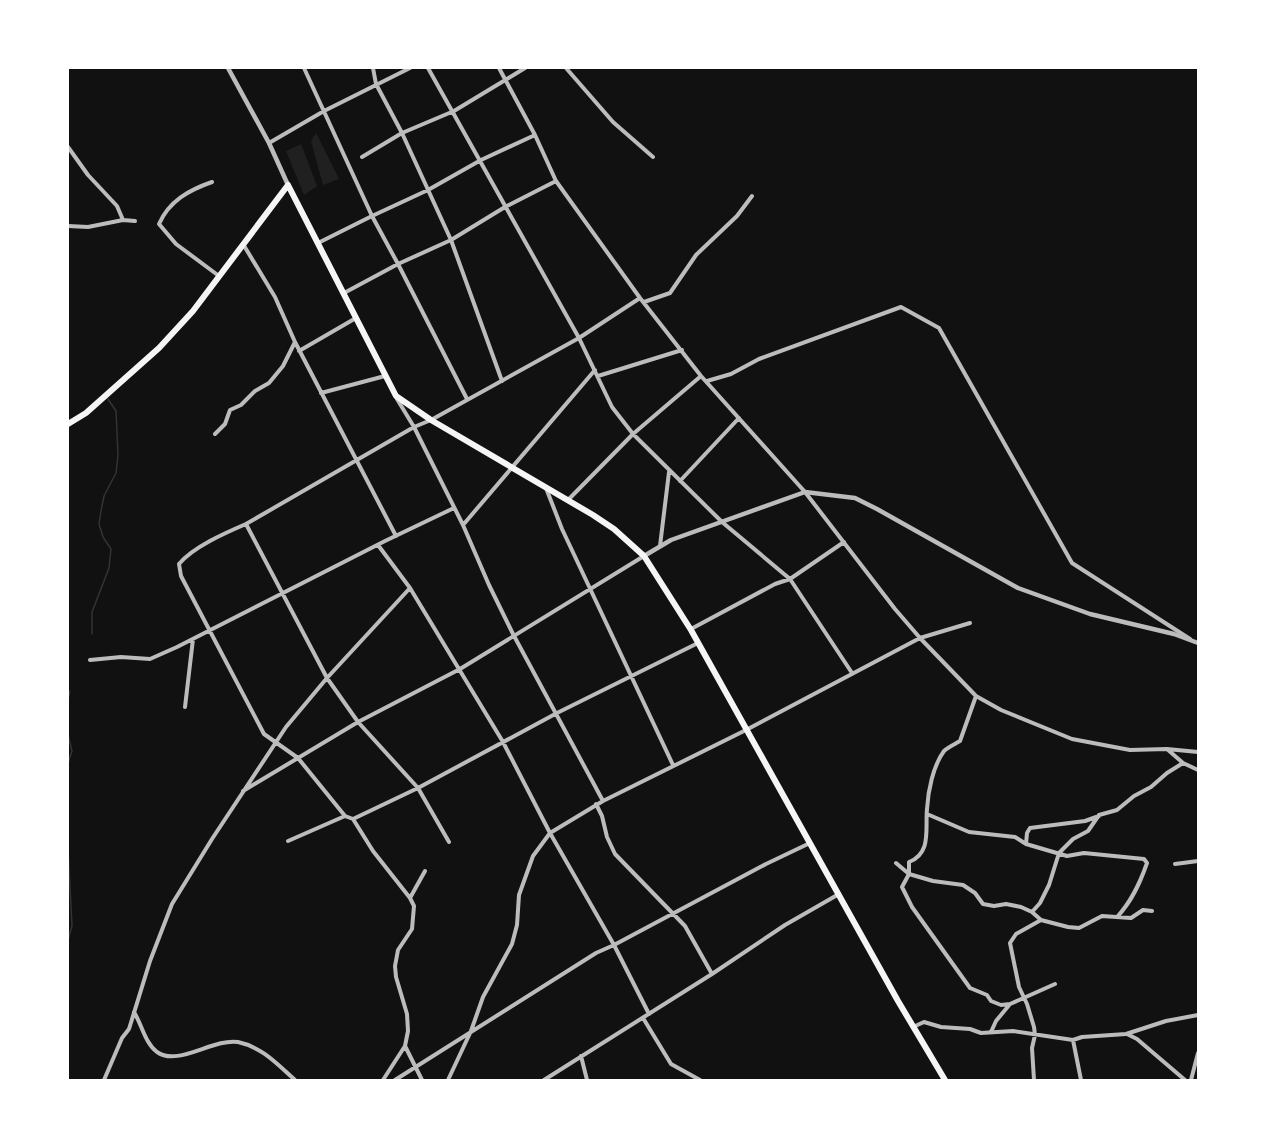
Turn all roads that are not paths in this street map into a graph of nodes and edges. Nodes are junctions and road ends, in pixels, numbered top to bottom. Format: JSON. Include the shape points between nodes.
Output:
{"nodes":[{"id":1,"x":228,"y":68,"type":"edge"},
{"id":2,"x":304,"y":68,"type":"edge"},
{"id":3,"x":373,"y":68,"type":"edge"},
{"id":4,"x":410,"y":68,"type":"edge"},
{"id":5,"x":428,"y":68,"type":"edge"},
{"id":6,"x":499,"y":68,"type":"edge"},
{"id":7,"x":525,"y":68,"type":"edge"},
{"id":8,"x":566,"y":68,"type":"edge"},
{"id":9,"x":505,"y":81,"type":"junction"},
{"id":10,"x":376,"y":84,"type":"junction"},
{"id":11,"x":324,"y":111,"type":"junction"},
{"id":12,"x":454,"y":111,"type":"junction"},
{"id":13,"x":402,"y":133,"type":"junction"},
{"id":14,"x":535,"y":135,"type":"junction"},
{"id":15,"x":269,"y":143,"type":"junction"},
{"id":16,"x":68,"y":147,"type":"edge"},
{"id":17,"x":362,"y":157,"type":"dead end"},
{"id":18,"x":653,"y":157,"type":"dead end"},
{"id":19,"x":481,"y":160,"type":"junction"},
{"id":20,"x":556,"y":181,"type":"junction"},
{"id":21,"x":212,"y":182,"type":"dead end"},
{"id":22,"x":288,"y":184,"type":"junction"},
{"id":23,"x":428,"y":190,"type":"junction"},
{"id":24,"x":752,"y":196,"type":"dead end"},
{"id":25,"x":505,"y":207,"type":"junction"},
{"id":26,"x":372,"y":216,"type":"junction"},
{"id":27,"x":123,"y":220,"type":"junction"},
{"id":28,"x":135,"y":221,"type":"dead end"},
{"id":29,"x":68,"y":226,"type":"edge"},
{"id":30,"x":451,"y":240,"type":"junction"},
{"id":31,"x":242,"y":243,"type":"junction"},
{"id":32,"x":318,"y":243,"type":"junction"},
{"id":33,"x":398,"y":264,"type":"junction"},
{"id":34,"x":219,"y":276,"type":"junction"},
{"id":35,"x":344,"y":292,"type":"junction"},
{"id":36,"x":642,"y":300,"type":"junction"},
{"id":37,"x":357,"y":318,"type":"junction"},
{"id":38,"x":579,"y":338,"type":"junction"},
{"id":39,"x":295,"y":342,"type":"junction"},
{"id":40,"x":682,"y":350,"type":"junction"},
{"id":41,"x":300,"y":351,"type":"junction"},
{"id":42,"x":595,"y":370,"type":"junction"},
{"id":43,"x":385,"y":376,"type":"junction"},
{"id":44,"x":598,"y":376,"type":"junction"},
{"id":45,"x":701,"y":376,"type":"junction"},
{"id":46,"x":502,"y":381,"type":"junction"},
{"id":47,"x":706,"y":381,"type":"junction"},
{"id":48,"x":321,"y":393,"type":"junction"},
{"id":49,"x":396,"y":396,"type":"junction"},
{"id":50,"x":467,"y":399,"type":"junction"},
{"id":51,"x":739,"y":418,"type":"junction"},
{"id":52,"x":431,"y":420,"type":"junction"},
{"id":53,"x":68,"y":424,"type":"edge"},
{"id":54,"x":414,"y":427,"type":"junction"},
{"id":55,"x":215,"y":434,"type":"dead end"},
{"id":56,"x":633,"y":435,"type":"junction"},
{"id":57,"x":357,"y":460,"type":"junction"},
{"id":58,"x":512,"y":466,"type":"junction"},
{"id":59,"x":669,"y":471,"type":"junction"},
{"id":60,"x":680,"y":481,"type":"junction"},
{"id":61,"x":545,"y":486,"type":"junction"},
{"id":62,"x":805,"y":492,"type":"junction"},
{"id":63,"x":568,"y":500,"type":"junction"},
{"id":64,"x":454,"y":508,"type":"junction"},
{"id":65,"x":722,"y":522,"type":"junction"},
{"id":66,"x":246,"y":524,"type":"junction"},
{"id":67,"x":463,"y":525,"type":"junction"},
{"id":68,"x":396,"y":536,"type":"junction"},
{"id":69,"x":844,"y":542,"type":"junction"},
{"id":70,"x":378,"y":545,"type":"junction"},
{"id":71,"x":660,"y":546,"type":"junction"},
{"id":72,"x":644,"y":556,"type":"junction"},
{"id":73,"x":790,"y":579,"type":"junction"},
{"id":74,"x":410,"y":588,"type":"junction"},
{"id":75,"x":590,"y":590,"type":"junction"},
{"id":76,"x":282,"y":593,"type":"junction"},
{"id":77,"x":970,"y":623,"type":"dead end"},
{"id":78,"x":210,"y":630,"type":"junction"},
{"id":79,"x":691,"y":630,"type":"junction"},
{"id":80,"x":513,"y":634,"type":"junction"},
{"id":81,"x":193,"y":639,"type":"junction"},
{"id":82,"x":920,"y":639,"type":"junction"},
{"id":83,"x":1193,"y":641,"type":"junction"},
{"id":84,"x":698,"y":643,"type":"junction"},
{"id":85,"x":1198,"y":643,"type":"edge"},
{"id":86,"x":90,"y":660,"type":"dead end"},
{"id":87,"x":460,"y":669,"type":"junction"},
{"id":88,"x":852,"y":673,"type":"junction"},
{"id":89,"x":630,"y":676,"type":"junction"},
{"id":90,"x":327,"y":678,"type":"junction"},
{"id":91,"x":976,"y":696,"type":"junction"},
{"id":92,"x":185,"y":707,"type":"dead end"},
{"id":93,"x":557,"y":713,"type":"junction"},
{"id":94,"x":358,"y":722,"type":"junction"},
{"id":95,"x":746,"y":730,"type":"junction"},
{"id":96,"x":274,"y":742,"type":"junction"},
{"id":97,"x":503,"y":742,"type":"junction"},
{"id":98,"x":1167,"y":749,"type":"junction"},
{"id":99,"x":1198,"y":752,"type":"edge"},
{"id":100,"x":298,"y":758,"type":"junction"},
{"id":101,"x":1183,"y":763,"type":"junction"},
{"id":102,"x":673,"y":765,"type":"junction"},
{"id":103,"x":1198,"y":770,"type":"edge"},
{"id":104,"x":418,"y":788,"type":"junction"},
{"id":105,"x":242,"y":791,"type":"junction"},
{"id":106,"x":603,"y":801,"type":"junction"},
{"id":107,"x":596,"y":804,"type":"junction"},
{"id":108,"x":927,"y":814,"type":"junction"},
{"id":109,"x":1099,"y":815,"type":"junction"},
{"id":110,"x":345,"y":816,"type":"junction"},
{"id":111,"x":353,"y":819,"type":"junction"},
{"id":112,"x":550,"y":833,"type":"junction"},
{"id":113,"x":288,"y":841,"type":"dead end"},
{"id":114,"x":449,"y":842,"type":"dead end"},
{"id":115,"x":811,"y":843,"type":"junction"},
{"id":116,"x":1026,"y":844,"type":"junction"},
{"id":117,"x":1059,"y":853,"type":"junction"},
{"id":118,"x":1198,"y":861,"type":"edge"},
{"id":119,"x":896,"y":863,"type":"dead end"},
{"id":120,"x":1176,"y":864,"type":"dead end"},
{"id":121,"x":425,"y":872,"type":"dead end"},
{"id":122,"x":909,"y":874,"type":"junction"},
{"id":123,"x":839,"y":894,"type":"junction"},
{"id":124,"x":410,"y":898,"type":"junction"},
{"id":125,"x":1152,"y":911,"type":"dead end"},
{"id":126,"x":1032,"y":912,"type":"junction"},
{"id":127,"x":673,"y":914,"type":"junction"},
{"id":128,"x":1118,"y":917,"type":"junction"},
{"id":129,"x":1041,"y":920,"type":"junction"},
{"id":130,"x":614,"y":945,"type":"junction"},
{"id":131,"x":712,"y":974,"type":"junction"},
{"id":132,"x":1055,"y":984,"type":"dead end"},
{"id":133,"x":1025,"y":999,"type":"junction"},
{"id":134,"x":1010,"y":1004,"type":"junction"},
{"id":135,"x":134,"y":1012,"type":"junction"},
{"id":136,"x":649,"y":1014,"type":"junction"},
{"id":137,"x":1198,"y":1015,"type":"edge"},
{"id":138,"x":643,"y":1018,"type":"junction"},
{"id":139,"x":913,"y":1027,"type":"junction"},
{"id":140,"x":471,"y":1031,"type":"junction"},
{"id":141,"x":991,"y":1032,"type":"junction"},
{"id":142,"x":1126,"y":1034,"type":"junction"},
{"id":143,"x":1035,"y":1035,"type":"junction"},
{"id":144,"x":1073,"y":1040,"type":"junction"},
{"id":145,"x":405,"y":1046,"type":"junction"},
{"id":146,"x":1198,"y":1053,"type":"edge"},
{"id":147,"x":580,"y":1056,"type":"junction"},
{"id":148,"x":415,"y":1066,"type":"junction"},
{"id":149,"x":104,"y":1080,"type":"edge"},
{"id":150,"x":295,"y":1080,"type":"edge"},
{"id":151,"x":383,"y":1080,"type":"edge"},
{"id":152,"x":395,"y":1080,"type":"edge"},
{"id":153,"x":422,"y":1080,"type":"edge"},
{"id":154,"x":448,"y":1080,"type":"edge"},
{"id":155,"x":544,"y":1080,"type":"edge"},
{"id":156,"x":587,"y":1080,"type":"edge"},
{"id":157,"x":700,"y":1080,"type":"edge"},
{"id":158,"x":945,"y":1080,"type":"edge"},
{"id":159,"x":1034,"y":1080,"type":"edge"},
{"id":160,"x":1081,"y":1080,"type":"edge"},
{"id":161,"x":1185,"y":1080,"type":"edge"},
{"id":162,"x":1191,"y":1080,"type":"edge"}],
"edges":[{"from":1,"to":15,"type":"street"},
{"from":2,"to":11,"type":"street"},
{"from":3,"to":10,"type":"street"},
{"from":4,"to":10,"type":"street"},
{"from":5,"to":12,"type":"street"},
{"from":6,"to":9,"type":"street"},
{"from":7,"to":9,"type":"street"},
{"from":8,"to":18,"type":"street","via":[[613,122]]},
{"from":9,"to":12,"type":"street"},
{"from":9,"to":14,"type":"street"},
{"from":10,"to":11,"type":"street"},
{"from":10,"to":13,"type":"street"},
{"from":11,"to":15,"type":"street"},
{"from":11,"to":26,"type":"street"},
{"from":12,"to":13,"type":"street"},
{"from":12,"to":19,"type":"street"},
{"from":13,"to":17,"type":"street"},
{"from":13,"to":23,"type":"street"},
{"from":14,"to":19,"type":"street"},
{"from":14,"to":20,"type":"street"},
{"from":15,"to":22,"type":"street"},
{"from":16,"to":27,"type":"street","via":[[117,206]]},
{"from":19,"to":23,"type":"street"},
{"from":19,"to":25,"type":"street"},
{"from":20,"to":25,"type":"street"},
{"from":20,"to":36,"type":"street"},
{"from":21,"to":34,"type":"street","via":[[170,204],[159,224],[176,244]]},
{"from":22,"to":31,"type":"main road"},
{"from":22,"to":32,"type":"main road"},
{"from":23,"to":26,"type":"street"},
{"from":23,"to":30,"type":"street"},
{"from":24,"to":36,"type":"street","via":[[696,255],[669,293]]},
{"from":25,"to":30,"type":"street"},
{"from":25,"to":38,"type":"street"},
{"from":26,"to":32,"type":"street"},
{"from":26,"to":33,"type":"street"},
{"from":27,"to":28,"type":"street"},
{"from":27,"to":29,"type":"street","via":[[88,227]]},
{"from":30,"to":33,"type":"street"},
{"from":30,"to":46,"type":"street"},
{"from":31,"to":34,"type":"main road"},
{"from":31,"to":39,"type":"street","via":[[275,297]]},
{"from":32,"to":35,"type":"main road"},
{"from":33,"to":35,"type":"street"},
{"from":33,"to":50,"type":"street"},
{"from":34,"to":53,"type":"main road","via":[[159,348],[86,413]]},
{"from":35,"to":37,"type":"main road"},
{"from":36,"to":38,"type":"street"},
{"from":36,"to":40,"type":"street"},
{"from":37,"to":41,"type":"street"},
{"from":37,"to":43,"type":"main road"},
{"from":38,"to":42,"type":"street"},
{"from":38,"to":46,"type":"street"},
{"from":39,"to":41,"type":"street"},
{"from":39,"to":55,"type":"street","via":[[269,383],[231,410]]},
{"from":40,"to":44,"type":"street"},
{"from":40,"to":45,"type":"street"},
{"from":41,"to":48,"type":"street"},
{"from":42,"to":44,"type":"street"},
{"from":42,"to":58,"type":"street"},
{"from":43,"to":48,"type":"street"},
{"from":43,"to":49,"type":"main road"},
{"from":44,"to":56,"type":"street","via":[[612,407]]},
{"from":45,"to":47,"type":"street"},
{"from":45,"to":56,"type":"street"},
{"from":46,"to":50,"type":"street"},
{"from":47,"to":51,"type":"street"},
{"from":47,"to":83,"type":"street","via":[[901,307],[939,328],[1072,563]]},
{"from":48,"to":57,"type":"street"},
{"from":49,"to":52,"type":"main road"},
{"from":49,"to":54,"type":"street"},
{"from":50,"to":52,"type":"street"},
{"from":51,"to":60,"type":"street"},
{"from":51,"to":62,"type":"street"},
{"from":52,"to":54,"type":"street"},
{"from":52,"to":58,"type":"main road"},
{"from":54,"to":57,"type":"street"},
{"from":54,"to":64,"type":"street"},
{"from":56,"to":59,"type":"street"},
{"from":56,"to":63,"type":"street"},
{"from":57,"to":66,"type":"street"},
{"from":57,"to":68,"type":"street"},
{"from":58,"to":61,"type":"main road"},
{"from":58,"to":67,"type":"street"},
{"from":59,"to":60,"type":"street"},
{"from":59,"to":71,"type":"street"},
{"from":60,"to":65,"type":"street"},
{"from":61,"to":63,"type":"main road"},
{"from":61,"to":75,"type":"street"},
{"from":62,"to":65,"type":"street"},
{"from":62,"to":69,"type":"street"},
{"from":62,"to":83,"type":"street","via":[[855,498],[1018,588],[1090,614]]},
{"from":63,"to":72,"type":"main road","via":[[614,529]]},
{"from":64,"to":67,"type":"street"},
{"from":64,"to":68,"type":"street"},
{"from":65,"to":71,"type":"street"},
{"from":65,"to":73,"type":"street"},
{"from":66,"to":76,"type":"street"},
{"from":66,"to":78,"type":"street","via":[[228,531],[179,564],[181,576]]},
{"from":67,"to":80,"type":"street"},
{"from":68,"to":70,"type":"street"},
{"from":69,"to":73,"type":"street"},
{"from":69,"to":82,"type":"street"},
{"from":70,"to":74,"type":"street"},
{"from":70,"to":76,"type":"street"},
{"from":71,"to":72,"type":"street"},
{"from":72,"to":75,"type":"street"},
{"from":72,"to":79,"type":"main road"},
{"from":73,"to":79,"type":"street"},
{"from":73,"to":88,"type":"street"},
{"from":74,"to":87,"type":"street"},
{"from":74,"to":90,"type":"street"},
{"from":75,"to":80,"type":"street"},
{"from":75,"to":89,"type":"street"},
{"from":76,"to":78,"type":"street"},
{"from":76,"to":90,"type":"street"},
{"from":77,"to":82,"type":"street"},
{"from":78,"to":81,"type":"street"},
{"from":78,"to":96,"type":"street","via":[[264,734]]},
{"from":79,"to":84,"type":"main road"},
{"from":80,"to":87,"type":"street"},
{"from":80,"to":93,"type":"street"},
{"from":81,"to":86,"type":"street","via":[[150,659]]},
{"from":81,"to":92,"type":"street"},
{"from":82,"to":88,"type":"street"},
{"from":82,"to":91,"type":"street"},
{"from":83,"to":85,"type":"street"},
{"from":84,"to":89,"type":"street"},
{"from":84,"to":95,"type":"main road"},
{"from":87,"to":94,"type":"street"},
{"from":87,"to":97,"type":"street"},
{"from":88,"to":95,"type":"street"},
{"from":89,"to":93,"type":"street"},
{"from":89,"to":102,"type":"street"},
{"from":90,"to":94,"type":"street"},
{"from":90,"to":96,"type":"street"},
{"from":91,"to":98,"type":"street","via":[[1072,739],[1130,750]]},
{"from":91,"to":108,"type":"street","via":[[960,741],[945,749],[938,763],[931,781]]},
{"from":93,"to":97,"type":"street"},
{"from":93,"to":106,"type":"street"},
{"from":94,"to":100,"type":"street"},
{"from":94,"to":104,"type":"street"},
{"from":95,"to":102,"type":"street"},
{"from":95,"to":115,"type":"main road"},
{"from":96,"to":100,"type":"street"},
{"from":96,"to":105,"type":"street"},
{"from":97,"to":104,"type":"street"},
{"from":97,"to":112,"type":"street"},
{"from":98,"to":99,"type":"street"},
{"from":98,"to":101,"type":"street"},
{"from":100,"to":105,"type":"street"},
{"from":100,"to":110,"type":"street"},
{"from":101,"to":103,"type":"street"},
{"from":101,"to":109,"type":"street","via":[[1117,810]]},
{"from":102,"to":106,"type":"street"},
{"from":104,"to":111,"type":"street"},
{"from":104,"to":114,"type":"street"},
{"from":105,"to":135,"type":"street","via":[[172,904]]},
{"from":106,"to":107,"type":"street"},
{"from":107,"to":112,"type":"street"},
{"from":107,"to":127,"type":"street","via":[[615,854]]},
{"from":108,"to":116,"type":"street","via":[[969,832],[1015,837]]},
{"from":108,"to":122,"type":"street","via":[[923,852],[909,862]]},
{"from":109,"to":116,"type":"street","via":[[1085,821],[1030,828]]},
{"from":109,"to":117,"type":"street","via":[[1088,831]]},
{"from":110,"to":111,"type":"street"},
{"from":110,"to":113,"type":"street"},
{"from":111,"to":124,"type":"street"},
{"from":112,"to":130,"type":"street"},
{"from":112,"to":140,"type":"street","via":[[533,856],[519,895],[512,944],[483,998]]},
{"from":115,"to":123,"type":"main road"},
{"from":115,"to":127,"type":"street"},
{"from":116,"to":117,"type":"street"},
{"from":117,"to":126,"type":"street","via":[[1049,885]]},
{"from":117,"to":128,"type":"street","via":[[1144,859],[1147,863],[1141,883]]},
{"from":118,"to":120,"type":"street"},
{"from":119,"to":122,"type":"street"},
{"from":121,"to":124,"type":"street"},
{"from":122,"to":126,"type":"street","via":[[963,885],[983,904],[1006,904]]},
{"from":122,"to":134,"type":"street","via":[[902,887],[905,895],[956,970],[970,988],[1001,1005]]},
{"from":123,"to":131,"type":"street"},
{"from":123,"to":139,"type":"main road"},
{"from":124,"to":145,"type":"street","via":[[414,906],[412,928],[398,950],[395,966],[407,1014]]},
{"from":125,"to":128,"type":"street","via":[[1143,910],[1131,918]]},
{"from":126,"to":129,"type":"street"},
{"from":127,"to":130,"type":"street"},
{"from":127,"to":131,"type":"street","via":[[695,941]]},
{"from":128,"to":129,"type":"street","via":[[1102,916],[1079,927]]},
{"from":129,"to":133,"type":"street","via":[[1016,934],[1010,943]]},
{"from":130,"to":136,"type":"street"},
{"from":130,"to":140,"type":"street","via":[[596,952]]},
{"from":131,"to":136,"type":"street"},
{"from":132,"to":133,"type":"street"},
{"from":133,"to":134,"type":"street"},
{"from":133,"to":143,"type":"street"},
{"from":134,"to":141,"type":"street"},
{"from":135,"to":149,"type":"street"},
{"from":135,"to":150,"type":"street","via":[[148,1043],[166,1057],[237,1042],[272,1058]]},
{"from":136,"to":138,"type":"street"},
{"from":137,"to":142,"type":"street"},
{"from":138,"to":147,"type":"street"},
{"from":138,"to":157,"type":"street","via":[[671,1064]]},
{"from":139,"to":141,"type":"street","via":[[924,1022]]},
{"from":139,"to":158,"type":"main road"},
{"from":140,"to":148,"type":"street"},
{"from":140,"to":154,"type":"street"},
{"from":141,"to":143,"type":"street"},
{"from":142,"to":144,"type":"street"},
{"from":142,"to":161,"type":"street"},
{"from":143,"to":144,"type":"street"},
{"from":143,"to":159,"type":"street"},
{"from":144,"to":160,"type":"street"},
{"from":145,"to":148,"type":"street"},
{"from":145,"to":151,"type":"street"},
{"from":146,"to":162,"type":"street"},
{"from":147,"to":155,"type":"street"},
{"from":147,"to":156,"type":"street"},
{"from":148,"to":152,"type":"street"},
{"from":148,"to":153,"type":"street"}]}
